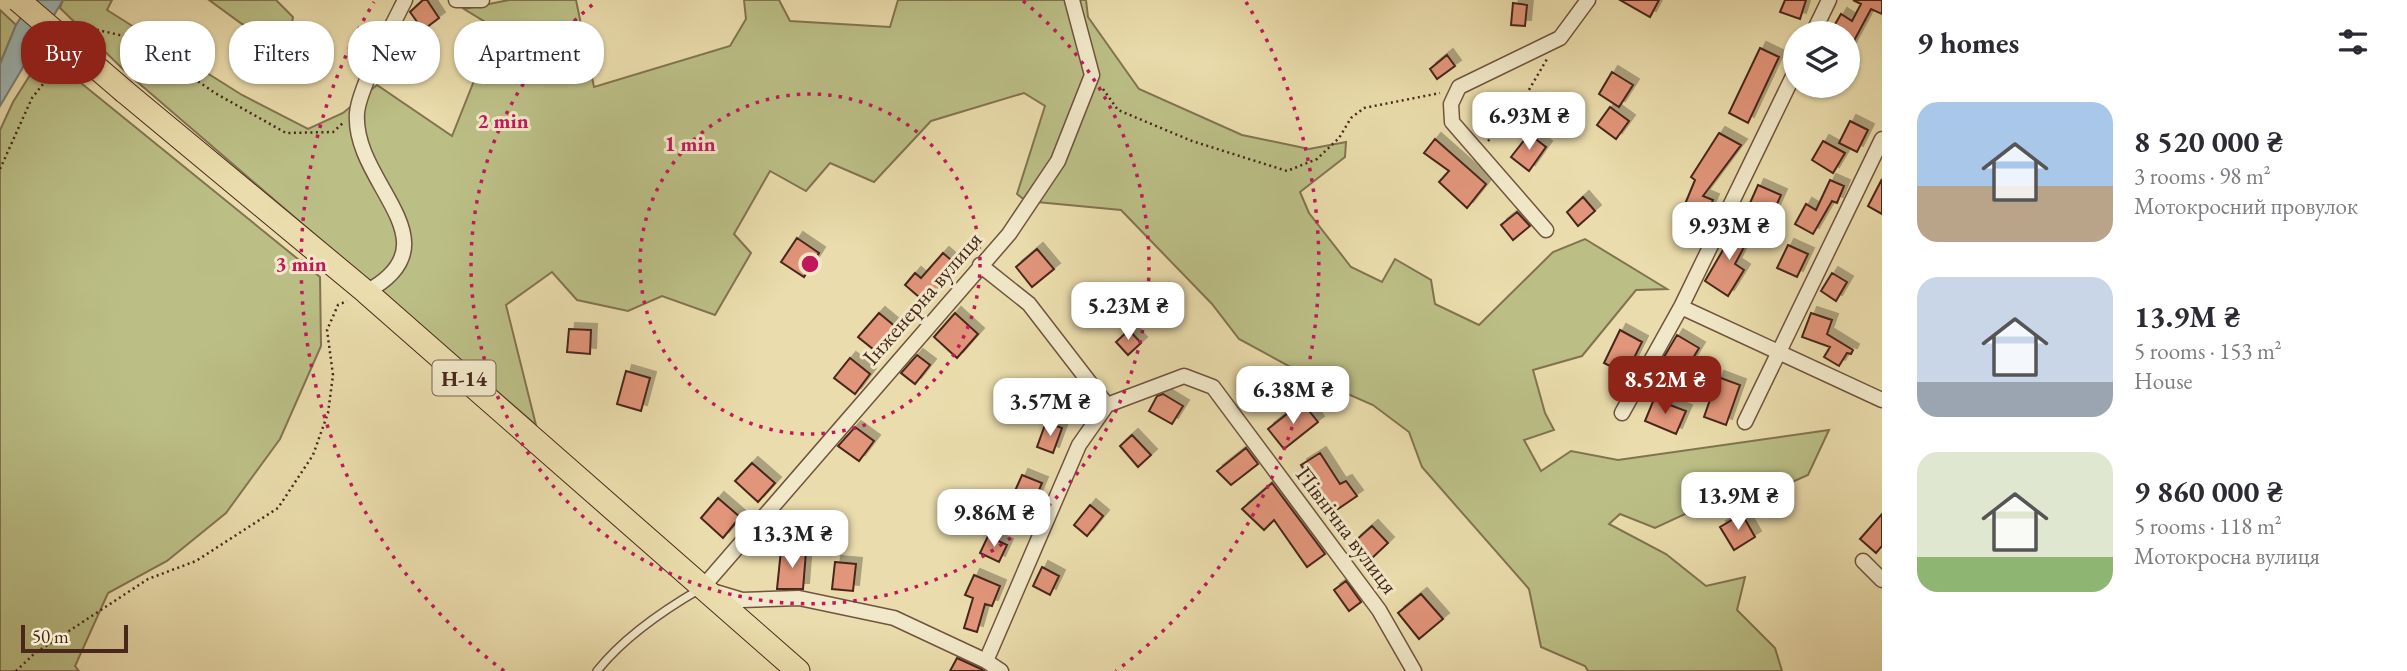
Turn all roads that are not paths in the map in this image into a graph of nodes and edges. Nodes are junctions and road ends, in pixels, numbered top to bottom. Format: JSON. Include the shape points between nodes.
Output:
{"nodes":[{"id":1,"x":18,"y":0,"type":"edge"},
{"id":2,"x":405,"y":0,"type":"edge"},
{"id":3,"x":456,"y":0,"type":"edge"},
{"id":4,"x":482,"y":0,"type":"edge"},
{"id":5,"x":1072,"y":0,"type":"edge"},
{"id":6,"x":1588,"y":0,"type":"edge"},
{"id":7,"x":1829,"y":0,"type":"edge"},
{"id":8,"x":1819,"y":21,"type":"edge"},
{"id":9,"x":1783,"y":97,"type":"edge"},
{"id":10,"x":1882,"y":139,"type":"edge"},
{"id":11,"x":1546,"y":230,"type":"dead end"},
{"id":12,"x":980,"y":265,"type":"junction"},
{"id":13,"x":366,"y":292,"type":"junction"},
{"id":14,"x":1681,"y":307,"type":"junction"},
{"id":15,"x":1781,"y":353,"type":"junction"},
{"id":16,"x":1882,"y":400,"type":"edge"},
{"id":17,"x":1107,"y":405,"type":"junction"},
{"id":18,"x":1622,"y":413,"type":"dead end"},
{"id":19,"x":1745,"y":422,"type":"dead end"},
{"id":20,"x":1863,"y":561,"type":"dead end"},
{"id":21,"x":1882,"y":580,"type":"edge"},
{"id":22,"x":702,"y":588,"type":"junction"},
{"id":23,"x":986,"y":661,"type":"junction"},
{"id":24,"x":597,"y":671,"type":"edge"},
{"id":25,"x":798,"y":671,"type":"edge"},
{"id":26,"x":1001,"y":671,"type":"edge"},
{"id":27,"x":1413,"y":671,"type":"edge"}],
"edges":[{"from":1,"to":13,"type":"main road","number":"Н-14","bridge":true},
{"from":2,"to":13,"type":"street","via":[[357,110],[362,152],[401,223],[404,259],[395,272]]},
{"from":3,"to":4,"type":"street"},
{"from":5,"to":12,"type":"street","name":"Інженерна вулиця","via":[[1092,75],[1058,162],[1009,234]]},
{"from":6,"to":11,"type":"street","via":[[1560,38],[1459,87],[1451,104],[1452,122]]},
{"from":7,"to":8,"type":"street"},
{"from":9,"to":14,"type":"street"},
{"from":10,"to":15,"type":"street"},
{"from":12,"to":17,"type":"street","via":[[1029,304]]},
{"from":12,"to":22,"type":"street","name":"Інженерна вулиця"},
{"from":13,"to":22,"type":"main road","number":"Н-14"},
{"from":14,"to":15,"type":"street"},
{"from":14,"to":18,"type":"street"},
{"from":15,"to":16,"type":"street"},
{"from":15,"to":19,"type":"street"},
{"from":17,"to":23,"type":"street","via":[[1079,445]]},
{"from":17,"to":27,"type":"street","name":"Північна вулиця","via":[[1184,376],[1213,387],[1379,610]]},
{"from":20,"to":21,"type":"street"},
{"from":22,"to":23,"type":"street","via":[[742,600],[799,598],[894,618]]},
{"from":22,"to":24,"type":"lane","via":[[669,607]]},
{"from":22,"to":25,"type":"main road","number":"Н-14"},
{"from":23,"to":26,"type":"street"}]}
